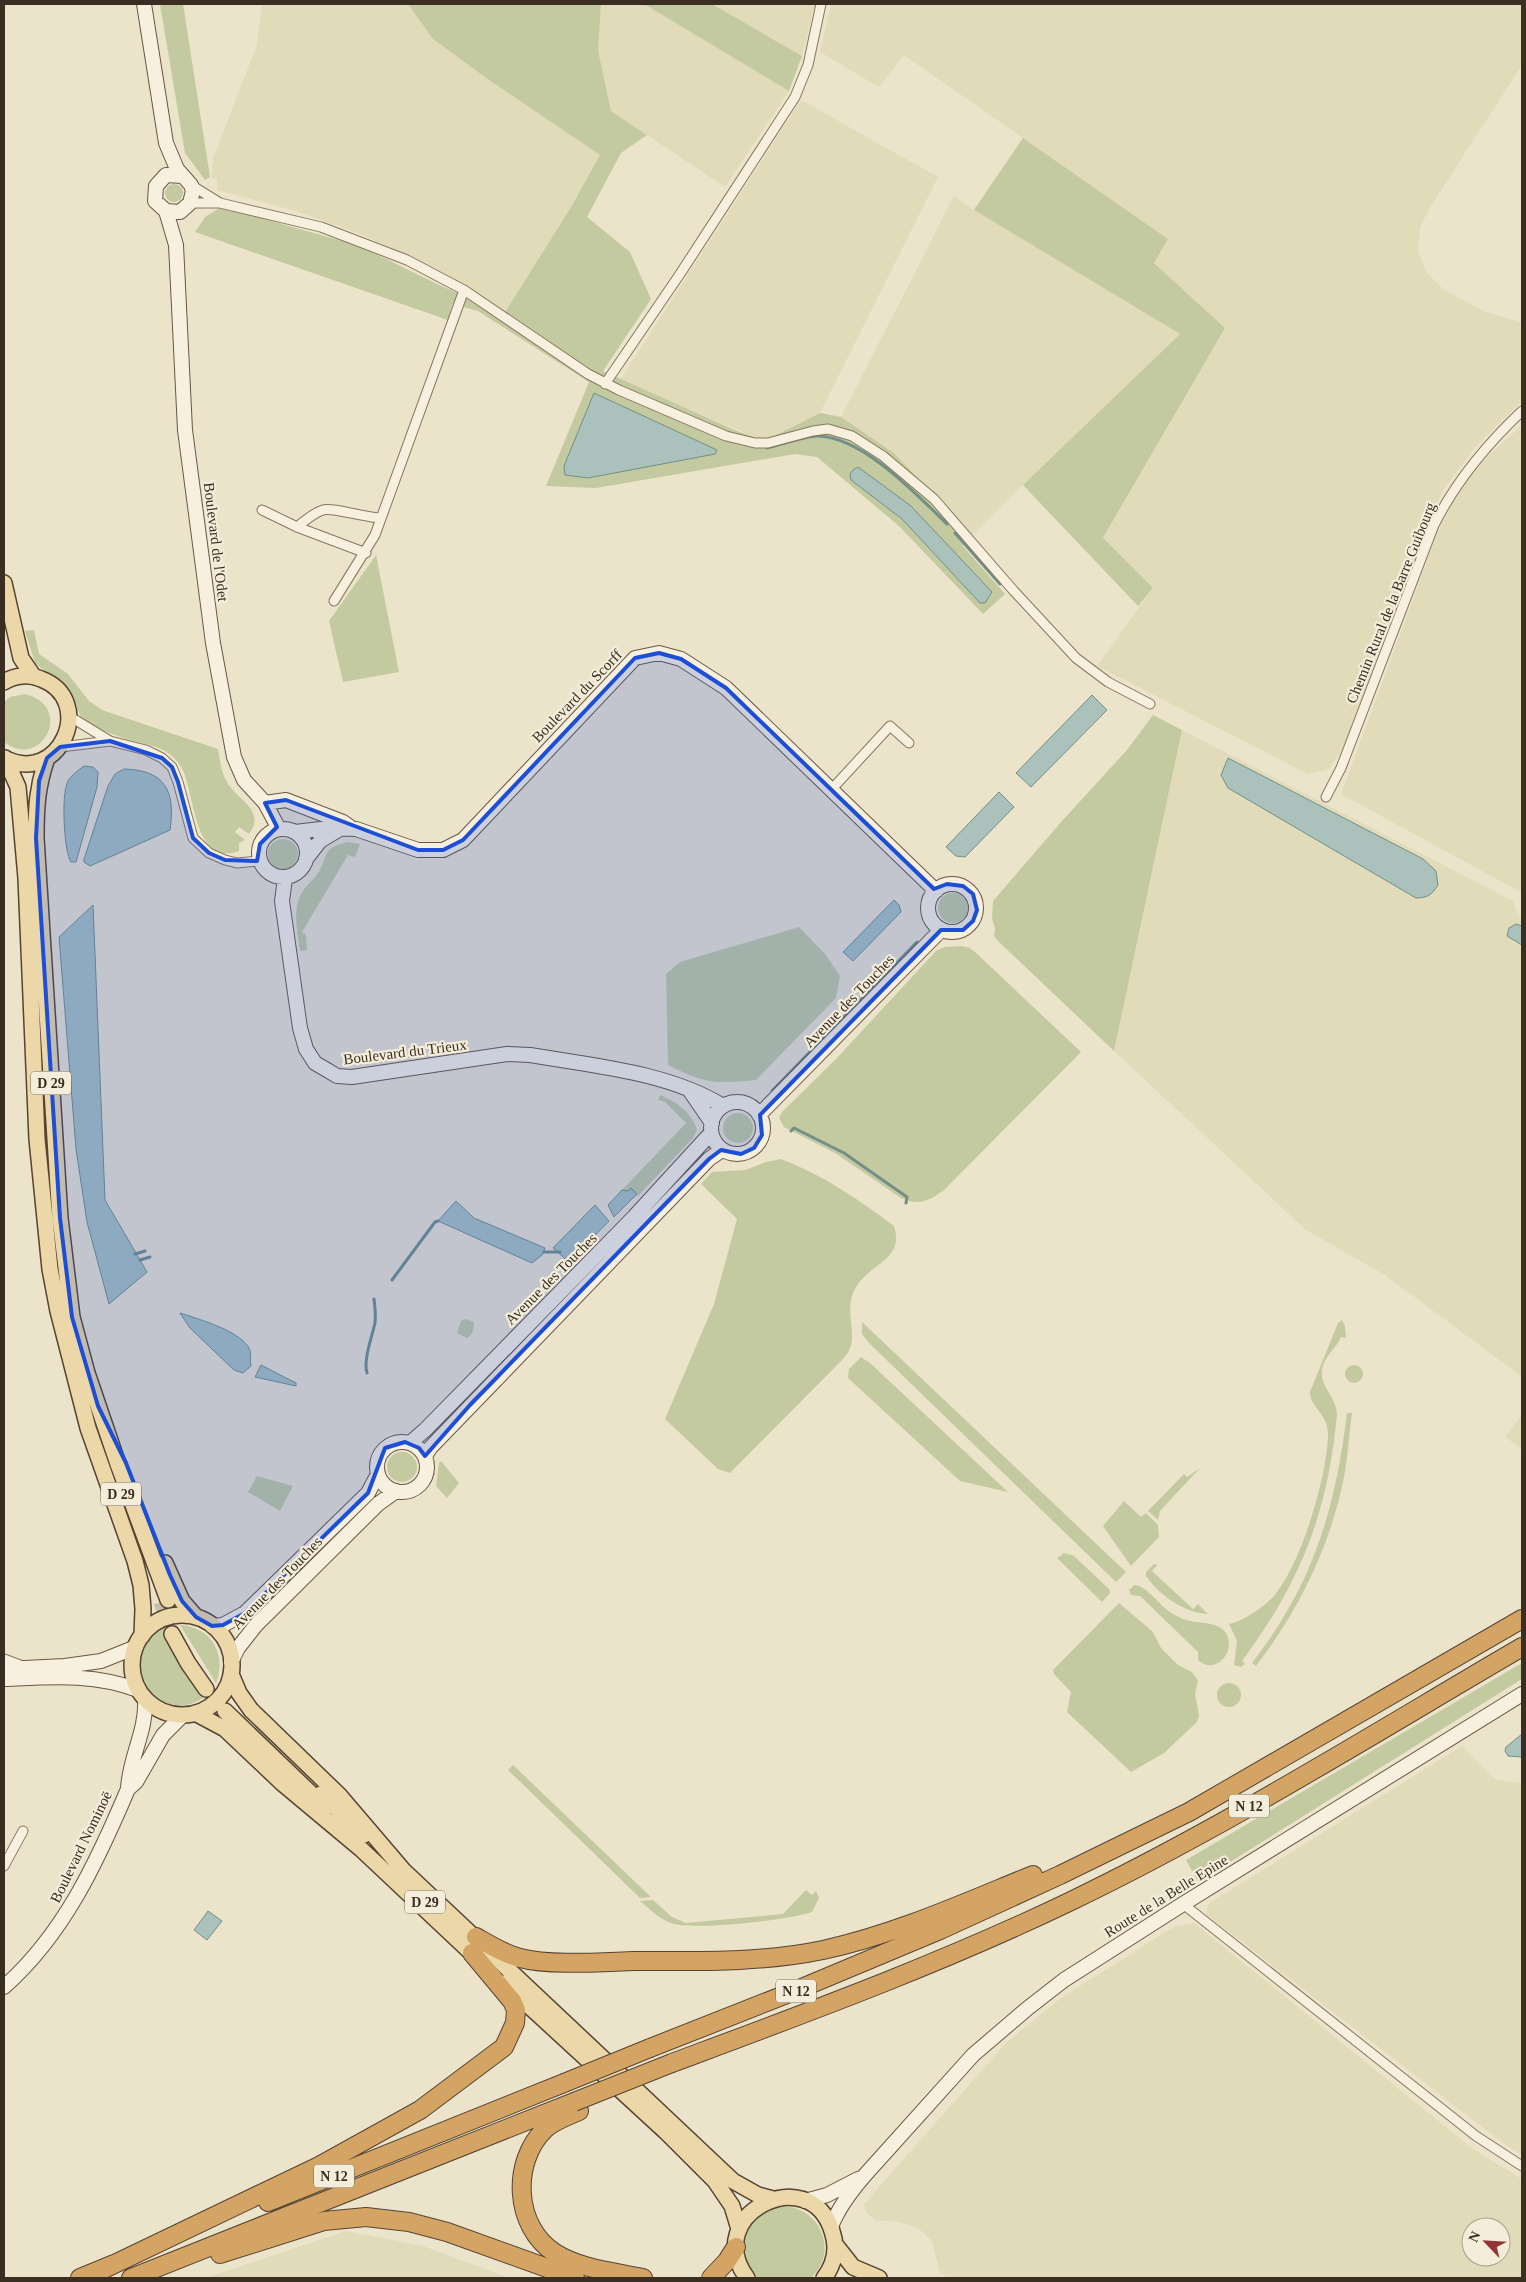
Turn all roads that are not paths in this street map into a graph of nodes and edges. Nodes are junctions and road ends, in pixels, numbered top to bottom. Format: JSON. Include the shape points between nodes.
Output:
{"nodes":[{"id":1,"x":144,"y":4,"type":"edge"},
{"id":2,"x":821,"y":4,"type":"edge"},
{"id":3,"x":166,"y":143,"type":"junction"},
{"id":4,"x":162,"y":178,"type":"junction"},
{"id":5,"x":186,"y":180,"type":"junction"},
{"id":6,"x":220,"y":203,"type":"junction"},
{"id":7,"x":187,"y":206,"type":"junction"},
{"id":8,"x":166,"y":211,"type":"junction"},
{"id":9,"x":176,"y":244,"type":"junction"},
{"id":10,"x":464,"y":290,"type":"junction"},
{"id":11,"x":605,"y":384,"type":"junction"},
{"id":12,"x":1522,"y":411,"type":"edge"},
{"id":13,"x":262,"y":510,"type":"dead end"},
{"id":14,"x":381,"y":518,"type":"junction"},
{"id":15,"x":297,"y":527,"type":"junction"},
{"id":16,"x":366,"y":552,"type":"junction"},
{"id":17,"x":4,"y":583,"type":"edge"},
{"id":18,"x":334,"y":601,"type":"dead end"},
{"id":19,"x":34,"y":677,"type":"junction"},
{"id":20,"x":4,"y":682,"type":"edge"},
{"id":21,"x":1150,"y":704,"type":"dead end"},
{"id":22,"x":69,"y":716,"type":"junction"},
{"id":23,"x":110,"y":741,"type":"junction"},
{"id":24,"x":909,"y":743,"type":"dead end"},
{"id":25,"x":60,"y":747,"type":"junction"},
{"id":26,"x":4,"y":758,"type":"edge"},
{"id":27,"x":47,"y":758,"type":"junction"},
{"id":28,"x":831,"y":790,"type":"junction"},
{"id":29,"x":1326,"y":797,"type":"dead end"},
{"id":30,"x":265,"y":803,"type":"junction"},
{"id":31,"x":279,"y":829,"type":"junction"},
{"id":32,"x":347,"y":829,"type":"junction"},
{"id":33,"x":295,"y":832,"type":"junction"},
{"id":34,"x":306,"y":859,"type":"junction"},
{"id":35,"x":260,"y":861,"type":"junction"},
{"id":36,"x":284,"y":878,"type":"junction"},
{"id":37,"x":936,"y":891,"type":"junction"},
{"id":38,"x":940,"y":930,"type":"junction"},
{"id":39,"x":688,"y":1088,"type":"junction"},
{"id":40,"x":723,"y":1106,"type":"junction"},
{"id":41,"x":760,"y":1115,"type":"junction"},
{"id":42,"x":712,"y":1128,"type":"junction"},
{"id":43,"x":722,"y":1150,"type":"junction"},
{"id":44,"x":78,"y":1387,"type":"junction"},
{"id":45,"x":98,"y":1406,"type":"junction"},
{"id":46,"x":410,"y":1443,"type":"junction"},
{"id":47,"x":425,"y":1456,"type":"junction"},
{"id":48,"x":378,"y":1474,"type":"junction"},
{"id":49,"x":396,"y":1491,"type":"junction"},
{"id":50,"x":196,"y":1617,"type":"junction"},
{"id":51,"x":1522,"y":1619,"type":"edge"},
{"id":52,"x":212,"y":1626,"type":"junction"},
{"id":53,"x":175,"y":1633,"type":"tunnel mouth"},
{"id":54,"x":139,"y":1641,"type":"junction"},
{"id":55,"x":1522,"y":1647,"type":"edge"},
{"id":56,"x":4,"y":1659,"type":"edge"},
{"id":57,"x":35,"y":1667,"type":"junction"},
{"id":58,"x":231,"y":1668,"type":"junction"},
{"id":59,"x":4,"y":1669,"type":"edge"},
{"id":60,"x":4,"y":1679,"type":"edge"},
{"id":61,"x":209,"y":1687,"type":"tunnel mouth"},
{"id":62,"x":142,"y":1694,"type":"junction"},
{"id":63,"x":1522,"y":1694,"type":"edge"},
{"id":64,"x":189,"y":1714,"type":"junction"},
{"id":65,"x":128,"y":1789,"type":"junction"},
{"id":66,"x":1189,"y":1812,"type":"junction"},
{"id":67,"x":23,"y":1831,"type":"dead end"},
{"id":68,"x":4,"y":1866,"type":"edge"},
{"id":69,"x":404,"y":1871,"type":"junction"},
{"id":70,"x":1183,"y":1904,"type":"junction"},
{"id":71,"x":474,"y":1945,"type":"junction"},
{"id":72,"x":4,"y":1987,"type":"edge"},
{"id":73,"x":532,"y":2008,"type":"junction"},
{"id":74,"x":577,"y":2106,"type":"junction"},
{"id":75,"x":1522,"y":2166,"type":"edge"},
{"id":76,"x":865,"y":2175,"type":"junction"},
{"id":77,"x":773,"y":2199,"type":"junction"},
{"id":78,"x":805,"y":2201,"type":"junction"},
{"id":79,"x":831,"y":2227,"type":"junction"},
{"id":80,"x":740,"y":2228,"type":"junction"},
{"id":81,"x":835,"y":2244,"type":"junction"},
{"id":82,"x":736,"y":2247,"type":"junction"},
{"id":83,"x":104,"y":2269,"type":"junction"},
{"id":84,"x":80,"y":2278,"type":"edge"},
{"id":85,"x":131,"y":2278,"type":"edge"},
{"id":86,"x":144,"y":2278,"type":"edge"},
{"id":87,"x":575,"y":2278,"type":"edge"},
{"id":88,"x":643,"y":2278,"type":"edge"},
{"id":89,"x":711,"y":2278,"type":"edge"},
{"id":90,"x":747,"y":2278,"type":"edge"},
{"id":91,"x":824,"y":2278,"type":"edge"},
{"id":92,"x":879,"y":2278,"type":"edge"}],
"edges":[{"from":1,"to":3,"type":"street","name":"Boulevard de l'Odet"},
{"from":2,"to":11,"type":"street","via":[[808,65],[795,97]]},
{"from":3,"to":4,"type":"street","name":"Boulevard de l'Odet"},
{"from":3,"to":5,"type":"street","name":"Boulevard de l'Odet"},
{"from":4,"to":5,"type":"street","via":[[171,174]]},
{"from":4,"to":8,"type":"street","name":"Boulevard de l'Odet","via":[[154,196]]},
{"from":5,"to":6,"type":"street"},
{"from":5,"to":7,"type":"street","name":"Boulevard de l'Odet","via":[[193,191]]},
{"from":6,"to":7,"type":"street"},
{"from":6,"to":10,"type":"street","via":[[330,230],[407,260]]},
{"from":7,"to":8,"type":"street","via":[[176,213]]},
{"from":7,"to":9,"type":"street","name":"Boulevard de l'Odet"},
{"from":8,"to":9,"type":"street","name":"Boulevard de l'Odet"},
{"from":9,"to":30,"type":"street","name":"Boulevard de l'Odet","via":[[185,430],[213,643],[234,756],[244,780]]},
{"from":10,"to":11,"type":"street"},
{"from":10,"to":14,"type":"street"},
{"from":11,"to":21,"type":"street","via":[[740,440],[768,443],[828,429],[864,443],[946,510],[1012,590],[1076,658],[1108,682]]},
{"from":12,"to":29,"type":"street","name":"Chemin Rural de la Barre Guibourg","via":[[1464,473],[1443,507],[1342,768]]},
{"from":13,"to":15,"type":"street"},
{"from":14,"to":15,"type":"street","via":[[325,509]]},
{"from":14,"to":16,"type":"street"},
{"from":15,"to":16,"type":"street"},
{"from":16,"to":18,"type":"street"},
{"from":17,"to":19,"type":"main road","via":[[21,658]]},
{"from":19,"to":20,"type":"main road","via":[[17,677]]},
{"from":19,"to":22,"type":"main road","via":[[56,688],[67,704]]},
{"from":22,"to":23,"type":"street"},
{"from":22,"to":25,"type":"main road","via":[[67,732]]},
{"from":23,"to":25,"type":"street"},
{"from":23,"to":35,"type":"street","via":[[146,750],[172,767],[194,838],[209,853],[237,863]]},
{"from":24,"to":28,"type":"street","via":[[890,726]]},
{"from":25,"to":27,"type":"main road"},
{"from":26,"to":27,"type":"main road","via":[[24,764]]},
{"from":26,"to":44,"type":"main road","number":"D 29","via":[[18,787],[26,878],[37,1139],[50,1269]]},
{"from":27,"to":45,"type":"main road","number":"D 29","via":[[38,781],[36,838],[60,1218],[72,1317]]},
{"from":28,"to":32,"type":"street","name":"Boulevard du Scorff","via":[[726,688],[681,659],[659,653],[635,658],[463,840],[443,850],[418,850],[363,830]]},
{"from":28,"to":37,"type":"street","name":"Boulevard du Scorff"},
{"from":30,"to":31,"type":"street","name":"Boulevard de l'Odet"},
{"from":30,"to":32,"type":"street","via":[[286,800],[343,822]]},
{"from":31,"to":33,"type":"street"},
{"from":31,"to":35,"type":"street","via":[[264,837],[258,853]]},
{"from":32,"to":33,"type":"street","name":"Boulevard du Scorff"},
{"from":32,"to":34,"type":"street","via":[[320,841]]},
{"from":33,"to":34,"type":"street","via":[[306,844]]},
{"from":34,"to":36,"type":"street","via":[[299,872]]},
{"from":35,"to":36,"type":"street","via":[[270,874]]},
{"from":36,"to":39,"type":"street","name":"Boulevard du Trieux","via":[[282,901],[300,1028],[306,1050],[315,1063],[337,1076],[352,1077],[507,1054],[530,1055],[674,1082]]},
{"from":37,"to":38,"type":"street","via":[[928,910],[932,922]]},
{"from":37,"to":38,"type":"street","via":[[947,884],[963,886],[973,894],[977,904],[974,921],[964,930],[956,933]]},
{"from":38,"to":41,"type":"street","name":"Avenue des Touches"},
{"from":39,"to":40,"type":"street","name":"Boulevard du Trieux"},
{"from":39,"to":42,"type":"street"},
{"from":40,"to":41,"type":"street","via":[[743,1103]]},
{"from":40,"to":42,"type":"street","via":[[716,1113]]},
{"from":41,"to":43,"type":"street","via":[[763,1130],[754,1148],[741,1154]]},
{"from":42,"to":43,"type":"street","via":[[715,1142]]},
{"from":42,"to":46,"type":"street","name":"Avenue des Touches","via":[[634,1217]]},
{"from":43,"to":47,"type":"street","name":"Avenue des Touches","via":[[709,1159],[483,1390]]},
{"from":44,"to":45,"type":"main road","number":"D 29","via":[[164,1601]]},
{"from":44,"to":54,"type":"main road","via":[[88,1428],[139,1577],[143,1609]]},
{"from":45,"to":50,"type":"main road","via":[[126,1463],[182,1601]]},
{"from":46,"to":47,"type":"street"},
{"from":46,"to":48,"type":"street","via":[[396,1442],[385,1448],[379,1458]]},
{"from":47,"to":49,"type":"street","via":[[427,1470],[422,1482],[413,1489]]},
{"from":48,"to":49,"type":"street","via":[[387,1487]]},
{"from":48,"to":52,"type":"street","name":"Avenue des Touches","via":[[368,1493],[245,1613],[223,1625]]},
{"from":49,"to":58,"type":"street","name":"Avenue des Touches","via":[[378,1504],[256,1625],[238,1648]]},
{"from":50,"to":52,"type":"main road"},
{"from":50,"to":54,"type":"main road","via":[[166,1618],[152,1625]]},
{"from":51,"to":66,"type":"highway","number":"N 12"},
{"from":52,"to":58,"type":"main road","via":[[226,1642]]},
{"from":53,"to":61,"type":"main road"},
{"from":54,"to":57,"type":"street","via":[[100,1661]]},
{"from":54,"to":62,"type":"main road","via":[[132,1669]]},
{"from":55,"to":74,"type":"highway","number":"N 12","bridge":true,"via":[[1177,1848],[1070,1902],[873,1988]]},
{"from":56,"to":57,"type":"street"},
{"from":57,"to":59,"type":"street"},
{"from":58,"to":64,"type":"main road","via":[[219,1698],[206,1709]]},
{"from":58,"to":69,"type":"main road","number":"D 29","via":[[239,1693],[251,1710],[354,1811]]},
{"from":60,"to":62,"type":"street","via":[[87,1677],[111,1680]]},
{"from":62,"to":64,"type":"main road","via":[[165,1712]]},
{"from":62,"to":65,"type":"street","via":[[144,1726]]},
{"from":63,"to":70,"type":"street","name":"Route de la Belle Epine"},
{"from":64,"to":65,"type":"street","via":[[163,1735],[136,1782]]},
{"from":64,"to":71,"type":"main road","via":[[225,1729],[282,1783]]},
{"from":65,"to":72,"type":"street","name":"Boulevard Nominoë","via":[[92,1869],[66,1914],[46,1942]]},
{"from":66,"to":71,"type":"highway","via":[[899,1929],[822,1950],[750,1959],[540,1961]]},
{"from":66,"to":83,"type":"highway","number":"N 12","bridge":true,"via":[[940,1930]]},
{"from":67,"to":68,"type":"street"},
{"from":69,"to":71,"type":"main road","number":"D 29"},
{"from":69,"to":73,"type":"main road","number":"D 29","via":[[227,1708]]},
{"from":70,"to":75,"type":"street","via":[[1476,2136]]},
{"from":70,"to":76,"type":"street","name":"Route de la Belle Epine","via":[[1064,1980],[996,2034],[973,2055]]},
{"from":71,"to":73,"type":"main road"},
{"from":71,"to":77,"type":"main road","number":"D 29","via":[[733,2181],[758,2195]]},
{"from":71,"to":83,"type":"highway","via":[[516,2010],[515,2023],[504,2048],[420,2110],[328,2161]]},
{"from":73,"to":80,"type":"main road","number":"D 29","via":[[715,2181],[732,2206]]},
{"from":74,"to":85,"type":"highway","number":"N 12"},
{"from":74,"to":88,"type":"highway","via":[[545,2129],[527,2156],[520,2189],[526,2216],[540,2240],[555,2253],[582,2265]]},
{"from":76,"to":78,"type":"street","via":[[827,2195]]},
{"from":76,"to":79,"type":"street","name":"Route de la Belle Epine","via":[[852,2190]]},
{"from":77,"to":78,"type":"main road"},
{"from":77,"to":80,"type":"main road","via":[[753,2210]]},
{"from":78,"to":79,"type":"main road","via":[[821,2212]]},
{"from":79,"to":81,"type":"main road"},
{"from":80,"to":82,"type":"main road"},
{"from":81,"to":91,"type":"main road","via":[[833,2260]]},
{"from":81,"to":92,"type":"main road","via":[[853,2267]]},
{"from":82,"to":89,"type":"highway"},
{"from":82,"to":90,"type":"main road"},
{"from":83,"to":84,"type":"highway","number":"N 12"},
{"from":86,"to":87,"type":"highway","via":[[324,2221],[366,2217],[409,2222],[447,2232]]}]}
